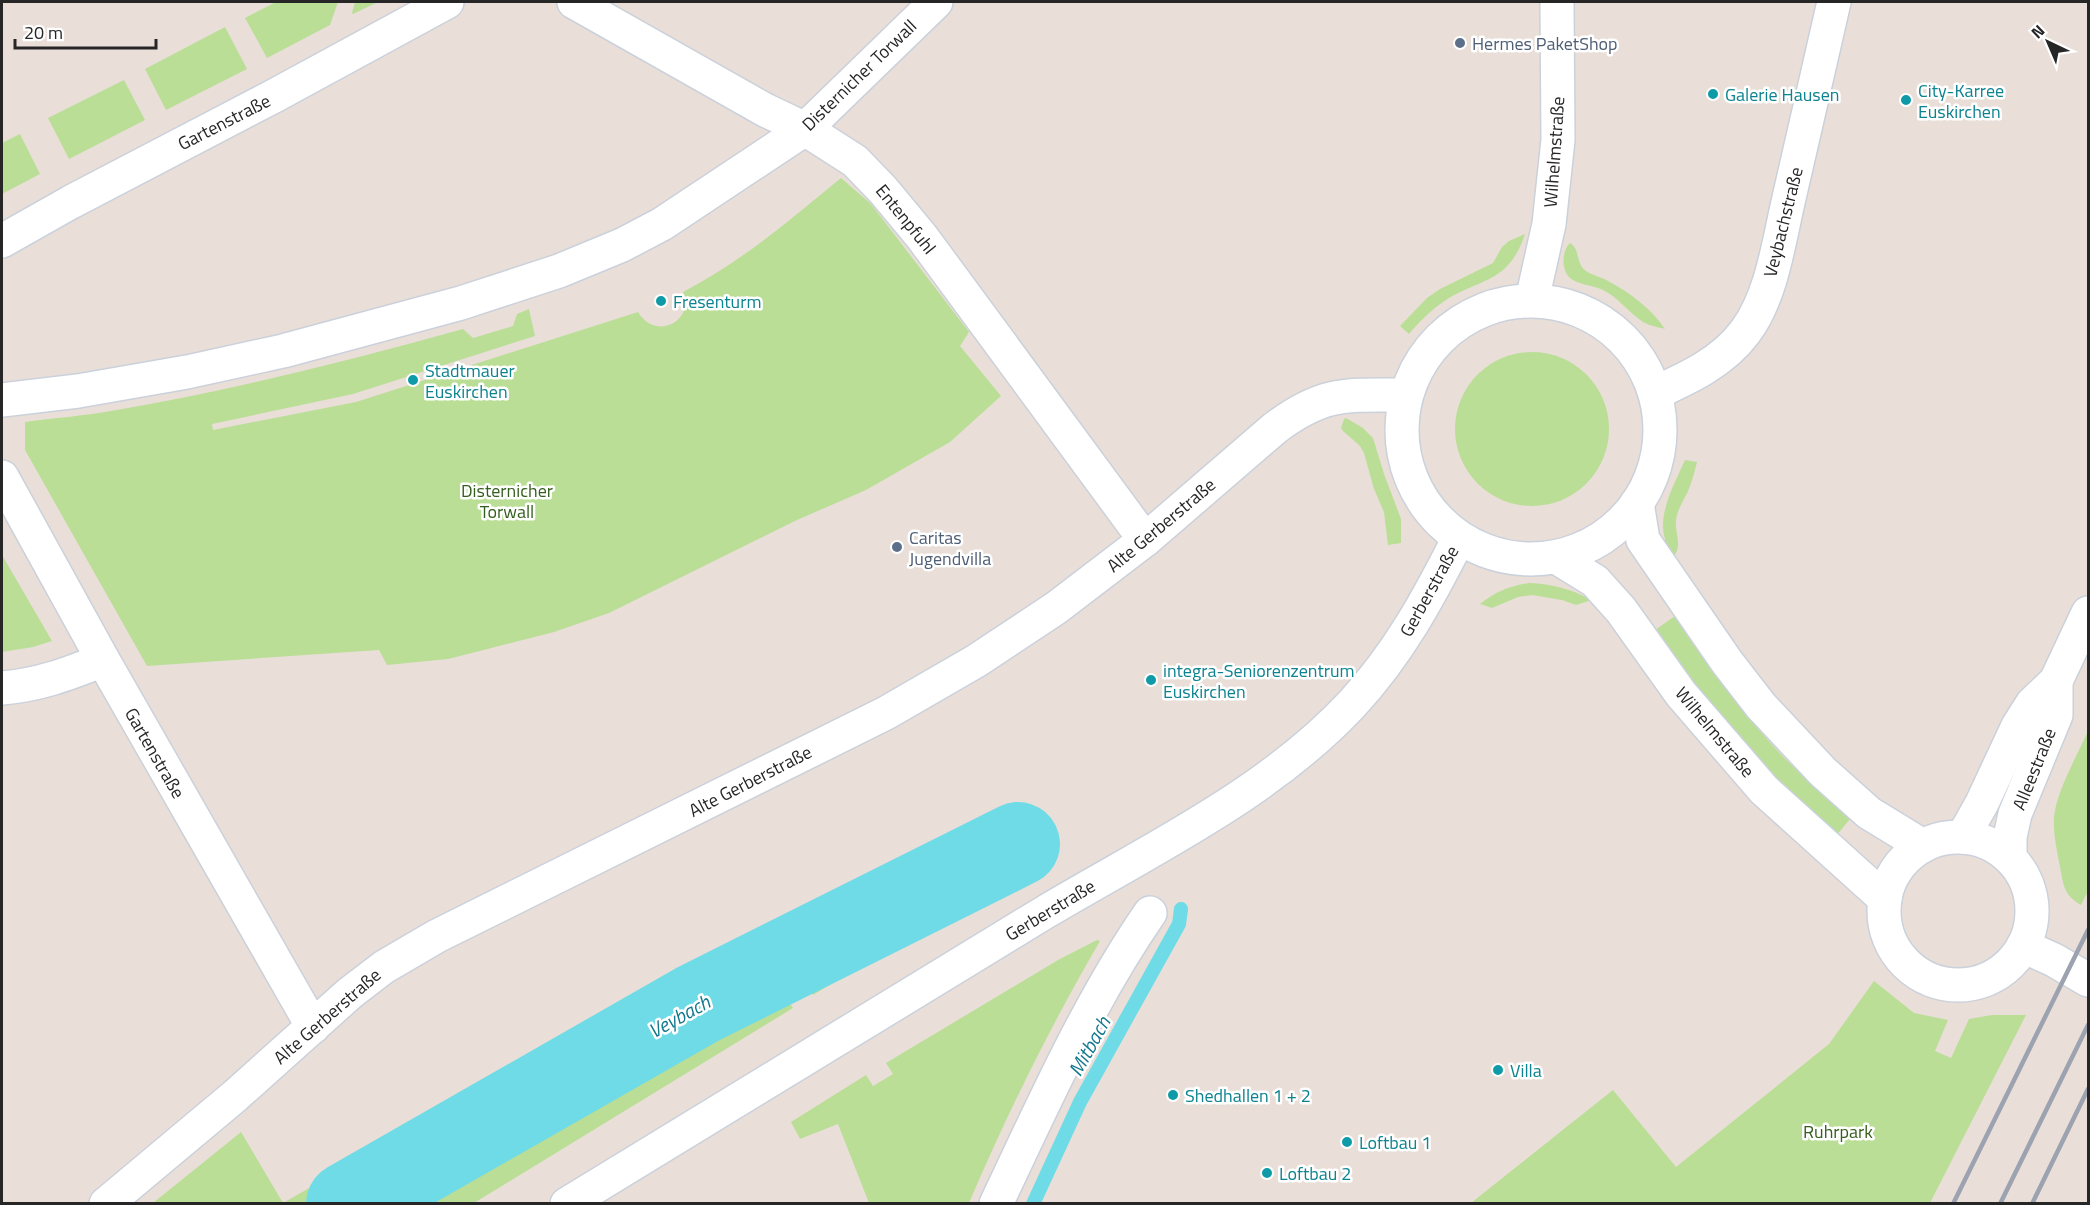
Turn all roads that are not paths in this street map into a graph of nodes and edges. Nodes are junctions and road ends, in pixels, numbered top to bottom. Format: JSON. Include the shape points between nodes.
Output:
{"nodes":[{"id":1,"x":447,"y":2,"type":"edge"},
{"id":2,"x":574,"y":2,"type":"edge"},
{"id":3,"x":936,"y":2,"type":"edge"},
{"id":4,"x":1557,"y":2,"type":"edge"},
{"id":5,"x":1834,"y":2,"type":"edge"},
{"id":6,"x":805,"y":129,"type":"junction"},
{"id":7,"x":2,"y":241,"type":"edge"},
{"id":8,"x":1532,"y":300,"type":"junction"},
{"id":9,"x":1655,"y":393,"type":"junction"},
{"id":10,"x":1406,"y":395,"type":"junction"},
{"id":11,"x":2,"y":400,"type":"edge"},
{"id":12,"x":2,"y":477,"type":"edge"},
{"id":13,"x":1637,"y":503,"type":"junction"},
{"id":14,"x":1459,"y":538,"type":"junction"},
{"id":15,"x":1144,"y":540,"type":"junction"},
{"id":16,"x":1556,"y":557,"type":"junction"},
{"id":17,"x":2088,"y":613,"type":"edge"},
{"id":18,"x":103,"y":660,"type":"junction"},
{"id":19,"x":2056,"y":681,"type":"junction"},
{"id":20,"x":2,"y":688,"type":"edge"},
{"id":21,"x":1963,"y":837,"type":"junction"},
{"id":22,"x":1923,"y":846,"type":"junction"},
{"id":23,"x":2010,"y":858,"type":"junction"},
{"id":24,"x":1885,"y":898,"type":"junction"},
{"id":25,"x":1150,"y":913,"type":"dead end"},
{"id":26,"x":2023,"y":946,"type":"junction"},
{"id":27,"x":2088,"y":980,"type":"edge"},
{"id":28,"x":313,"y":1027,"type":"junction"},
{"id":29,"x":106,"y":1203,"type":"edge"},
{"id":30,"x":567,"y":1203,"type":"edge"},
{"id":31,"x":996,"y":1203,"type":"edge"}],
"edges":[{"from":1,"to":7,"type":"street","name":"Gartenstraße"},
{"from":2,"to":6,"type":"street","name":"Entenpfuhl","via":[[765,111]]},
{"from":3,"to":6,"type":"street","name":"Disternicher Torwall"},
{"from":4,"to":8,"type":"street","name":"Wilhelmstraße","via":[[1558,140],[1549,224]]},
{"from":5,"to":9,"type":"street","name":"Veybachstraße","via":[[1779,243],[1759,310],[1745,333],[1719,358]]},
{"from":6,"to":11,"type":"street","name":"Disternicher Torwall","via":[[662,224],[559,271],[441,309],[283,351],[187,372]]},
{"from":6,"to":15,"type":"street","name":"Entenpfuhl","via":[[855,161],[883,190]]},
{"from":8,"to":9,"type":"street","via":[[1573,307],[1609,326],[1637,356]]},
{"from":8,"to":10,"type":"street","via":[[1491,306],[1453,326],[1424,356]]},
{"from":9,"to":13,"type":"street","via":[[1660,421],[1659,450]]},
{"from":10,"to":14,"type":"street","via":[[1401,435],[1409,475],[1429,510]]},
{"from":10,"to":15,"type":"street","name":"Alte Gerberstraße","via":[[1347,395],[1295,412]]},
{"from":12,"to":18,"type":"street","name":"Gartenstraße"},
{"from":13,"to":16,"type":"street","via":[[1610,532]]},
{"from":13,"to":22,"type":"street","via":[[1643,540],[1761,706],[1823,772],[1869,813]]},
{"from":14,"to":16,"type":"street","via":[[1515,558]]},
{"from":14,"to":30,"type":"street","name":"Gerberstraße","via":[[1398,649],[1351,705],[1288,762],[1198,823]]},
{"from":15,"to":28,"type":"street","name":"Alte Gerberstraße","via":[[1056,608],[976,661],[886,713],[437,936],[384,967]]},
{"from":16,"to":24,"type":"street","name":"Wilhelmstraße","via":[[1595,581],[1621,610],[1693,709],[1764,790]]},
{"from":17,"to":19,"type":"street","name":"Alleestraße"},
{"from":18,"to":20,"type":"street","via":[[33,685]]},
{"from":18,"to":28,"type":"street","name":"Gartenstraße"},
{"from":19,"to":21,"type":"street","name":"Alleestraße","via":[[2032,704],[2018,726]]},
{"from":19,"to":23,"type":"street","name":"Alleestraße","via":[[2056,715],[2015,814]]},
{"from":21,"to":22,"type":"street"},
{"from":21,"to":23,"type":"street","via":[[1988,843]]},
{"from":22,"to":24,"type":"street","via":[[1898,868]]},
{"from":23,"to":26,"type":"street","via":[[2021,871],[2031,895],[2031,921]]},
{"from":24,"to":26,"type":"street","via":[[1887,932],[1899,955],[1918,973],[1942,983],[1968,984],[1993,976]]},
{"from":25,"to":31,"type":"street","via":[[1083,1024]]},
{"from":26,"to":27,"type":"street"},
{"from":28,"to":29,"type":"street","name":"Alte Gerberstraße"}]}
